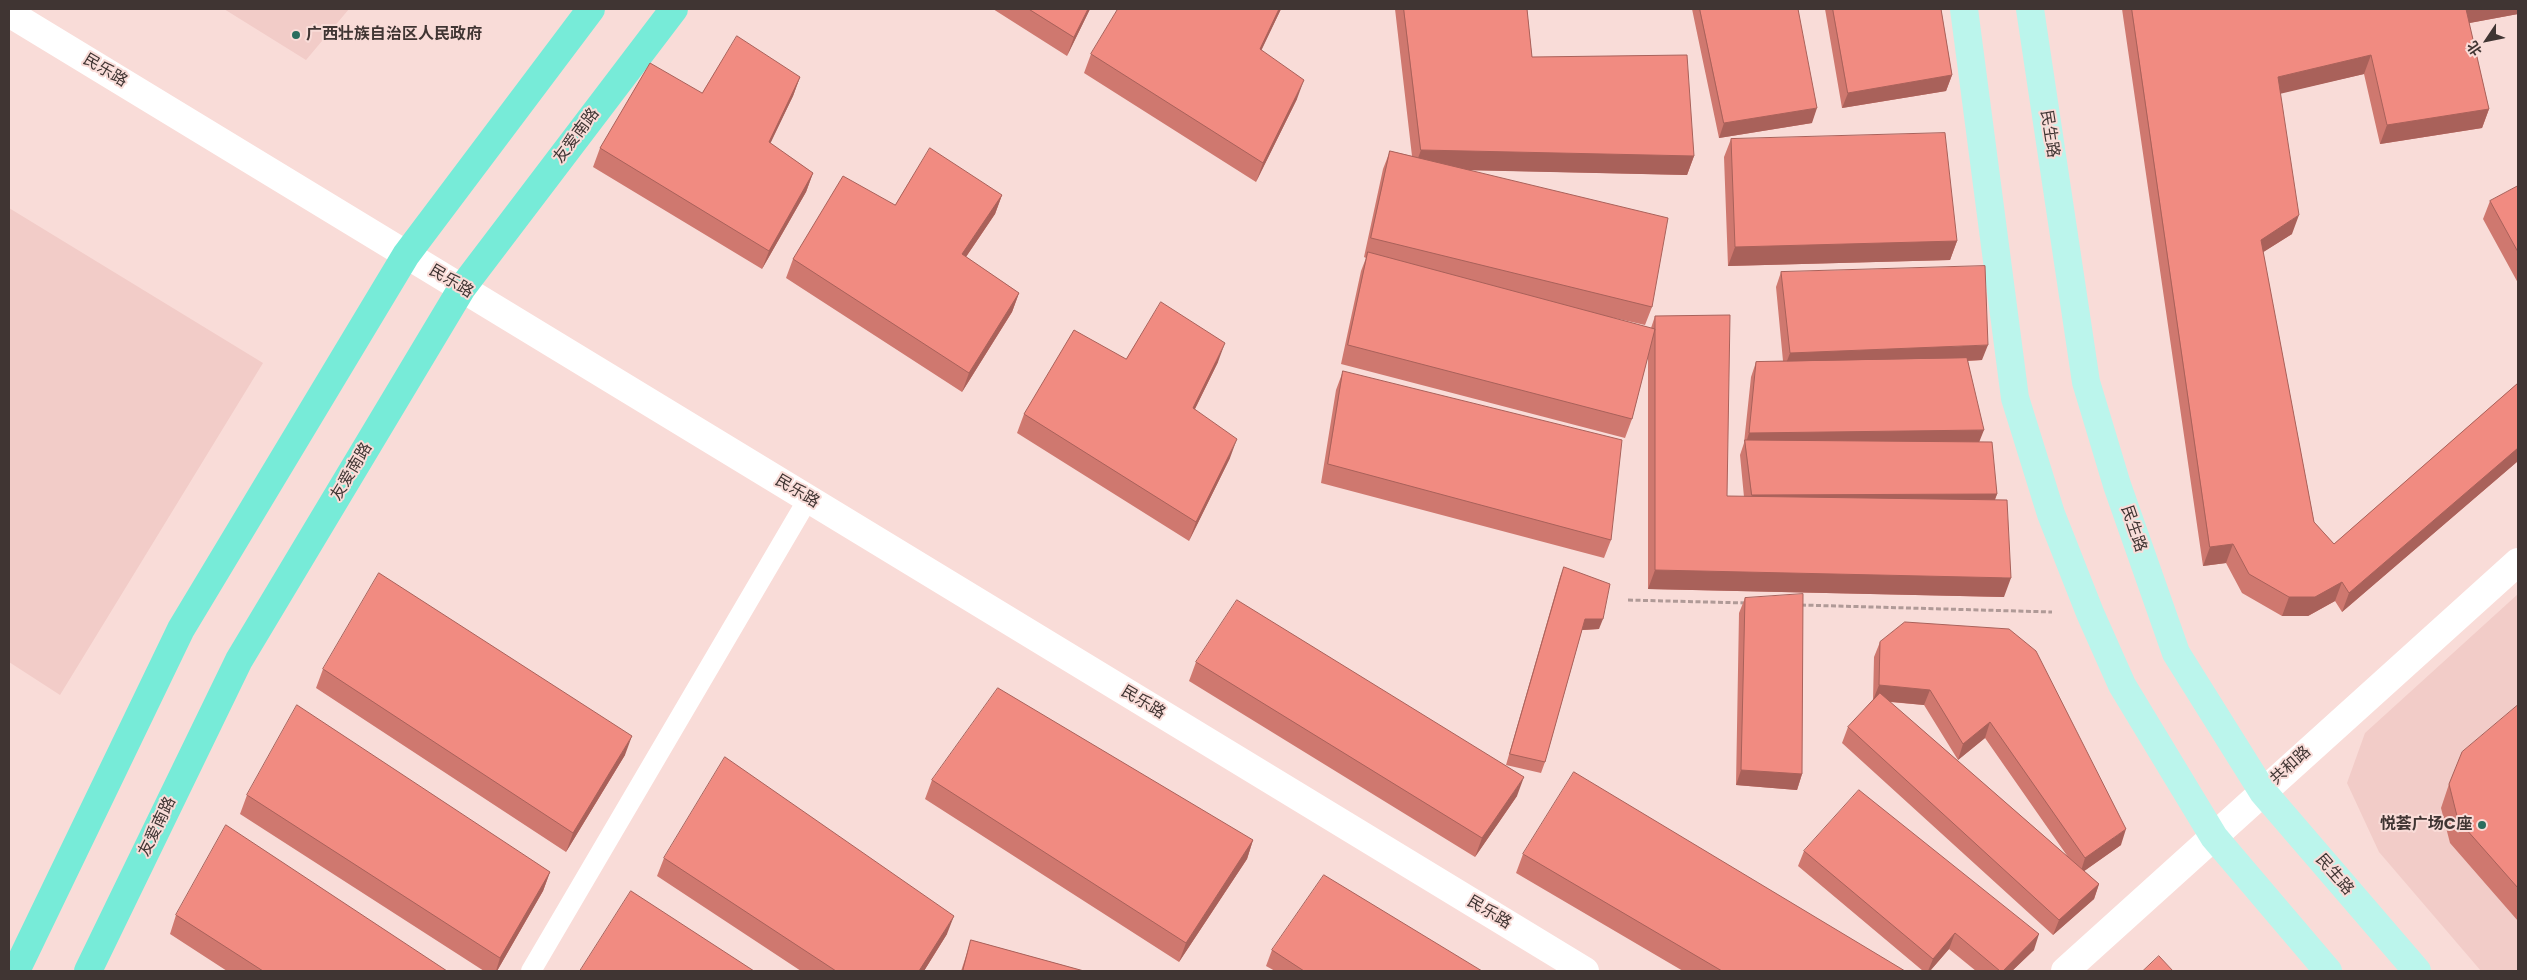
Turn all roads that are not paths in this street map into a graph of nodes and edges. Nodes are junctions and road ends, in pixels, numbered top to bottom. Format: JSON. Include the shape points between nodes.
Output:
{"nodes":[{"id":1,"x":591,"y":9,"type":"edge"},
{"id":2,"x":674,"y":9,"type":"edge"},
{"id":3,"x":1964,"y":9,"type":"edge"},
{"id":4,"x":2030,"y":9,"type":"edge"},
{"id":5,"x":9,"y":13,"type":"edge"},
{"id":6,"x":406,"y":255,"type":"junction"},
{"id":7,"x":462,"y":288,"type":"junction"},
{"id":8,"x":808,"y":499,"type":"junction"},
{"id":9,"x":2518,"y":562,"type":"edge"},
{"id":10,"x":2263,"y":792,"type":"junction"},
{"id":11,"x":2214,"y":837,"type":"junction"},
{"id":12,"x":16,"y":971,"type":"edge"},
{"id":13,"x":88,"y":971,"type":"edge"},
{"id":14,"x":531,"y":971,"type":"edge"},
{"id":15,"x":1585,"y":971,"type":"edge"},
{"id":16,"x":2065,"y":971,"type":"edge"},
{"id":17,"x":2328,"y":971,"type":"edge"},
{"id":18,"x":2417,"y":971,"type":"edge"}],
"edges":[{"from":1,"to":6,"type":"main road"},
{"from":2,"to":7,"type":"main road","name":"友爱南路"},
{"from":3,"to":11,"type":"main road","via":[[2016,398],[2051,514],[2122,685]]},
{"from":4,"to":10,"type":"main road","name":"民生路","via":[[2086,382],[2176,653]]},
{"from":5,"to":6,"type":"street","name":"民乐路"},
{"from":6,"to":7,"type":"street","name":"民乐路"},
{"from":6,"to":12,"type":"main road","via":[[181,630]]},
{"from":7,"to":8,"type":"street","name":"民乐路"},
{"from":7,"to":13,"type":"main road","name":"友爱南路","via":[[239,660]]},
{"from":8,"to":14,"type":"lane"},
{"from":8,"to":15,"type":"street","name":"民乐路"},
{"from":9,"to":10,"type":"street","name":"共和路"},
{"from":10,"to":11,"type":"street","name":"共和路"},
{"from":10,"to":18,"type":"main road","name":"民生路"},
{"from":11,"to":16,"type":"street","name":"共和路"},
{"from":11,"to":17,"type":"main road"}]}
